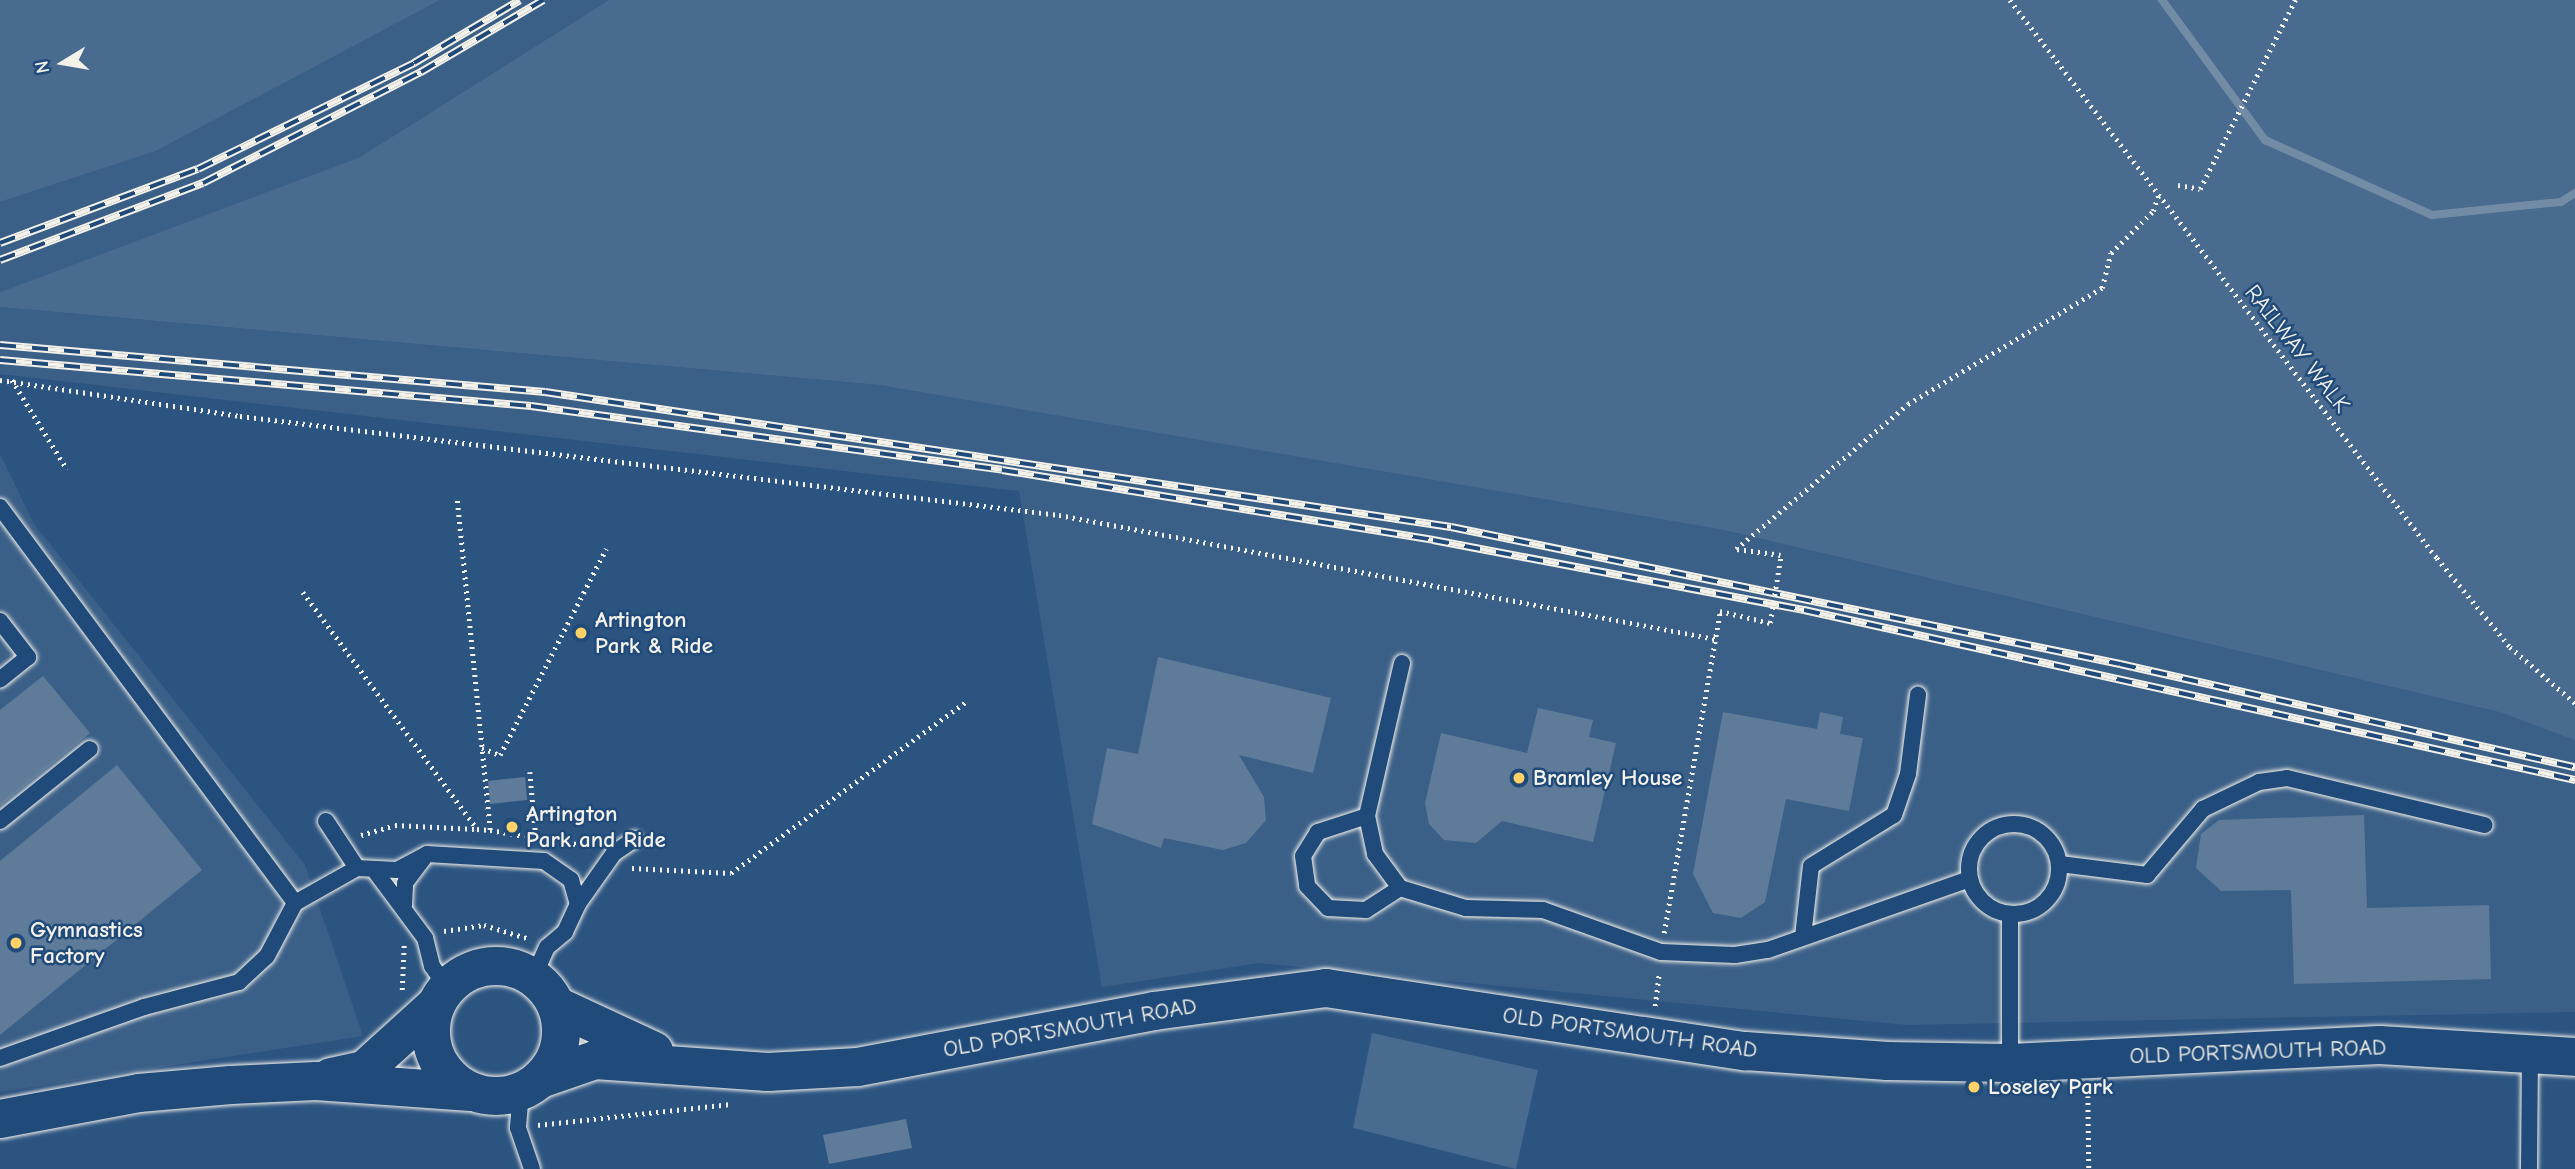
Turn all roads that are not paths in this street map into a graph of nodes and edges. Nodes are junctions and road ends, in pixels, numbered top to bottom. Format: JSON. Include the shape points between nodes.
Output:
{"nodes":[{"id":1,"x":1,"y":512,"type":"edge"},
{"id":2,"x":0,"y":621,"type":"edge"},
{"id":3,"x":1402,"y":663,"type":"dead end"},
{"id":4,"x":0,"y":680,"type":"edge"},
{"id":5,"x":1918,"y":695,"type":"dead end"},
{"id":6,"x":90,"y":749,"type":"dead end"},
{"id":7,"x":1367,"y":817,"type":"junction"},
{"id":8,"x":0,"y":821,"type":"edge"},
{"id":9,"x":326,"y":821,"type":"dead end"},
{"id":10,"x":2484,"y":825,"type":"dead end"},
{"id":11,"x":635,"y":839,"type":"dead end"},
{"id":12,"x":427,"y":854,"type":"junction"},
{"id":13,"x":2060,"y":864,"type":"junction"},
{"id":14,"x":357,"y":868,"type":"junction"},
{"id":15,"x":375,"y":871,"type":"junction"},
{"id":16,"x":1969,"y":879,"type":"junction"},
{"id":17,"x":1401,"y":888,"type":"junction"},
{"id":18,"x":295,"y":903,"type":"junction"},
{"id":19,"x":578,"y":904,"type":"junction"},
{"id":20,"x":404,"y":905,"type":"junction"},
{"id":21,"x":2010,"y":915,"type":"junction"},
{"id":22,"x":1803,"y":937,"type":"junction"},
{"id":23,"x":550,"y":995,"type":"junction"},
{"id":24,"x":441,"y":996,"type":"junction"},
{"id":25,"x":2530,"y":1052,"type":"junction"},
{"id":26,"x":2575,"y":1057,"type":"edge"},
{"id":27,"x":0,"y":1058,"type":"edge"},
{"id":28,"x":2010,"y":1063,"type":"junction"},
{"id":29,"x":693,"y":1065,"type":"junction"},
{"id":30,"x":316,"y":1081,"type":"junction"},
{"id":31,"x":532,"y":1085,"type":"junction"},
{"id":32,"x":471,"y":1092,"type":"junction"},
{"id":33,"x":0,"y":1119,"type":"edge"},
{"id":34,"x":532,"y":1169,"type":"edge"},
{"id":35,"x":2529,"y":1169,"type":"edge"}],
"edges":[{"from":1,"to":18,"type":"lane"},
{"from":2,"to":4,"type":"lane","via":[[28,657]]},
{"from":3,"to":7,"type":"lane"},
{"from":5,"to":22,"type":"lane","via":[[1908,774],[1894,815],[1811,866]]},
{"from":6,"to":8,"type":"lane"},
{"from":7,"to":17,"type":"lane","via":[[1375,855]]},
{"from":7,"to":17,"type":"lane","via":[[1318,832],[1303,856],[1307,886],[1328,908],[1366,910]]},
{"from":9,"to":14,"type":"lane"},
{"from":10,"to":13,"type":"lane","via":[[2287,778],[2259,782],[2203,809],[2147,874]]},
{"from":11,"to":19,"type":"lane","via":[[614,853]]},
{"from":12,"to":15,"type":"lane","via":[[397,870]]},
{"from":12,"to":19,"type":"lane","via":[[544,862],[571,880]]},
{"from":12,"to":20,"type":"lane","via":[[405,883]]},
{"from":13,"to":16,"type":"lane","via":[[2037,830],[2007,824],[1977,842]]},
{"from":13,"to":21,"type":"lane","via":[[2045,902]]},
{"from":14,"to":15,"type":"lane"},
{"from":14,"to":18,"type":"lane"},
{"from":15,"to":20,"type":"lane"},
{"from":16,"to":21,"type":"lane","via":[[1981,900]]},
{"from":16,"to":22,"type":"lane"},
{"from":17,"to":22,"type":"lane","via":[[1466,908],[1542,910],[1661,952],[1735,955]]},
{"from":18,"to":27,"type":"lane","via":[[267,956],[239,982],[144,1007]]},
{"from":19,"to":23,"type":"lane","via":[[565,932],[547,947],[536,972]]},
{"from":20,"to":24,"type":"lane"},
{"from":21,"to":28,"type":"lane"},
{"from":23,"to":24,"type":"main road","via":[[522,970],[497,965],[472,970]]},
{"from":23,"to":29,"type":"main road","name":"OLD PORTSMOUTH ROAD","via":[[606,1033]]},
{"from":23,"to":31,"type":"main road","via":[[560,1044]]},
{"from":24,"to":30,"type":"main road","via":[[364,1070]]},
{"from":24,"to":32,"type":"main road","via":[[431,1031],[436,1056]]},
{"from":25,"to":26,"type":"main road","name":"OLD PORTSMOUTH ROAD"},
{"from":25,"to":28,"type":"main road","name":"OLD PORTSMOUTH ROAD","via":[[2380,1045]]},
{"from":25,"to":35,"type":"lane"},
{"from":28,"to":29,"type":"main road","name":"OLD PORTSMOUTH ROAD","via":[[1888,1061],[1652,1038],[1326,988],[1154,1011],[858,1066],[768,1072]]},
{"from":29,"to":31,"type":"main road","name":"OLD PORTSMOUTH ROAD","via":[[595,1060]]},
{"from":30,"to":32,"type":"main road"},
{"from":30,"to":33,"type":"main road","via":[[139,1093]]},
{"from":31,"to":32,"type":"main road","via":[[496,1097]]},
{"from":31,"to":34,"type":"lane","via":[[518,1128]]}]}
